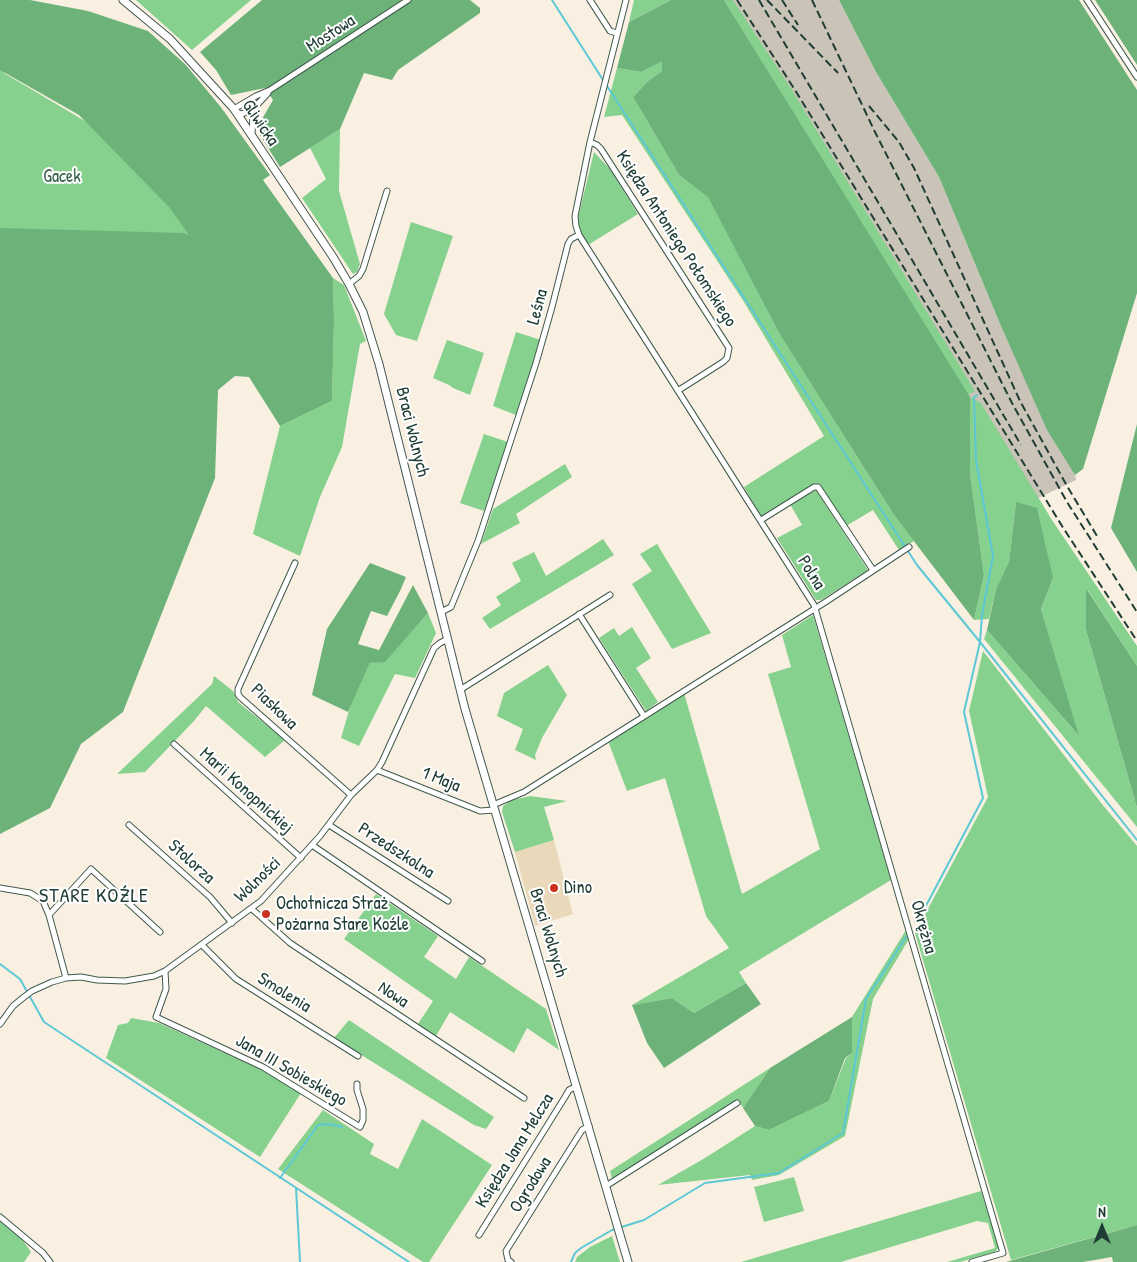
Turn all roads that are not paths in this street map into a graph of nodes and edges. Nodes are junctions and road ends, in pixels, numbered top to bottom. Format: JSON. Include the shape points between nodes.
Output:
{"nodes":[{"id":1,"x":123,"y":0,"type":"edge"},
{"id":2,"x":408,"y":0,"type":"edge"},
{"id":3,"x":590,"y":0,"type":"edge"},
{"id":4,"x":626,"y":0,"type":"edge"},
{"id":5,"x":1087,"y":0,"type":"edge"},
{"id":6,"x":617,"y":33,"type":"junction"},
{"id":7,"x":1137,"y":77,"type":"edge"},
{"id":8,"x":270,"y":90,"type":"junction"},
{"id":9,"x":256,"y":107,"type":"junction"},
{"id":10,"x":235,"y":111,"type":"junction"},
{"id":11,"x":252,"y":136,"type":"junction"},
{"id":12,"x":590,"y":142,"type":"junction"},
{"id":13,"x":387,"y":191,"type":"dead end"},
{"id":14,"x":579,"y":235,"type":"junction"},
{"id":15,"x":349,"y":284,"type":"junction"},
{"id":16,"x":679,"y":390,"type":"junction"},
{"id":17,"x":761,"y":520,"type":"junction"},
{"id":18,"x":907,"y":548,"type":"dead end"},
{"id":19,"x":295,"y":563,"type":"dead end"},
{"id":20,"x":873,"y":570,"type":"junction"},
{"id":21,"x":610,"y":595,"type":"dead end"},
{"id":22,"x":815,"y":608,"type":"junction"},
{"id":23,"x":441,"y":612,"type":"junction"},
{"id":24,"x":579,"y":614,"type":"junction"},
{"id":25,"x":448,"y":640,"type":"junction"},
{"id":26,"x":460,"y":690,"type":"junction"},
{"id":27,"x":644,"y":716,"type":"junction"},
{"id":28,"x":174,"y":744,"type":"dead end"},
{"id":29,"x":377,"y":770,"type":"junction"},
{"id":30,"x":351,"y":795,"type":"junction"},
{"id":31,"x":494,"y":808,"type":"junction"},
{"id":32,"x":329,"y":824,"type":"junction"},
{"id":33,"x":129,"y":825,"type":"dead end"},
{"id":34,"x":312,"y":845,"type":"junction"},
{"id":35,"x":300,"y":858,"type":"junction"},
{"id":36,"x":0,"y":888,"type":"edge"},
{"id":37,"x":448,"y":901,"type":"dead end"},
{"id":38,"x":252,"y":909,"type":"junction"},
{"id":39,"x":49,"y":915,"type":"junction"},
{"id":40,"x":232,"y":923,"type":"junction"},
{"id":41,"x":160,"y":932,"type":"dead end"},
{"id":42,"x":202,"y":945,"type":"junction"},
{"id":43,"x":482,"y":961,"type":"dead end"},
{"id":44,"x":165,"y":971,"type":"junction"},
{"id":45,"x":66,"y":978,"type":"junction"},
{"id":46,"x":0,"y":1024,"type":"edge"},
{"id":47,"x":358,"y":1056,"type":"dead end"},
{"id":48,"x":358,"y":1084,"type":"dead end"},
{"id":49,"x":577,"y":1086,"type":"junction"},
{"id":50,"x":524,"y":1098,"type":"dead end"},
{"id":51,"x":737,"y":1103,"type":"dead end"},
{"id":52,"x":589,"y":1126,"type":"junction"},
{"id":53,"x":606,"y":1186,"type":"junction"},
{"id":54,"x":0,"y":1217,"type":"edge"},
{"id":55,"x":479,"y":1235,"type":"dead end"},
{"id":56,"x":50,"y":1262,"type":"edge"},
{"id":57,"x":511,"y":1262,"type":"edge"},
{"id":58,"x":628,"y":1262,"type":"edge"},
{"id":59,"x":972,"y":1262,"type":"edge"}],
"edges":[{"from":1,"to":10,"type":"main road","name":"Gliwicka","via":[[170,39]]},
{"from":2,"to":8,"type":"street","name":"Mostowa"},
{"from":3,"to":6,"type":"street","via":[[610,31]]},
{"from":4,"to":6,"type":"street"},
{"from":5,"to":7,"type":"street"},
{"from":6,"to":12,"type":"street"},
{"from":8,"to":9,"type":"street","name":"Mostowa"},
{"from":8,"to":10,"type":"street","name":"Mostowa"},
{"from":9,"to":10,"type":"street","via":[[242,114]]},
{"from":9,"to":11,"type":"street","via":[[252,115]]},
{"from":10,"to":11,"type":"main road","name":"Gliwicka"},
{"from":11,"to":15,"type":"main road","name":"Gliwicka"},
{"from":12,"to":14,"type":"street","via":[[576,216]]},
{"from":12,"to":16,"type":"street","name":"Księdza Antoniego Połomskiego","via":[[602,150],[729,348],[723,362]]},
{"from":13,"to":15,"type":"street","via":[[363,269]]},
{"from":14,"to":16,"type":"street","name":"Polna"},
{"from":14,"to":23,"type":"street","name":"Leśna","via":[[568,244],[534,372],[478,541],[452,607]]},
{"from":15,"to":23,"type":"main road","name":"Braci Wolnych","via":[[375,347]]},
{"from":16,"to":17,"type":"street","name":"Polna"},
{"from":17,"to":20,"type":"street","via":[[814,486],[818,487]]},
{"from":17,"to":22,"type":"street","name":"Polna"},
{"from":18,"to":20,"type":"street"},
{"from":19,"to":30,"type":"street","name":"Piaskowa","via":[[238,694]]},
{"from":20,"to":22,"type":"street"},
{"from":21,"to":24,"type":"street"},
{"from":22,"to":27,"type":"street","name":"Polna"},
{"from":22,"to":59,"type":"street","name":"Okrężna","via":[[1003,1253]]},
{"from":23,"to":25,"type":"main road","name":"Braci Wolnych"},
{"from":24,"to":26,"type":"street"},
{"from":24,"to":27,"type":"street"},
{"from":25,"to":26,"type":"main road","name":"Braci Wolnych"},
{"from":25,"to":29,"type":"street","name":"Wolności","via":[[434,648]]},
{"from":26,"to":31,"type":"main road","name":"Braci Wolnych"},
{"from":27,"to":31,"type":"street","name":"Polna"},
{"from":28,"to":35,"type":"street","name":"Marii Konopnickiej"},
{"from":29,"to":30,"type":"street","name":"Wolności"},
{"from":29,"to":31,"type":"street","name":"1 Maja","via":[[480,811]]},
{"from":30,"to":32,"type":"street","name":"Wolności"},
{"from":31,"to":49,"type":"main road","name":"Braci Wolnych"},
{"from":32,"to":34,"type":"street","name":"Wolności"},
{"from":32,"to":37,"type":"street","name":"Przedszkolna"},
{"from":33,"to":40,"type":"street","name":"Stolorza","via":[[210,897]]},
{"from":34,"to":35,"type":"street","name":"Wolności"},
{"from":34,"to":43,"type":"street"},
{"from":35,"to":38,"type":"street","name":"Wolności"},
{"from":36,"to":39,"type":"street","via":[[36,895],[45,904]]},
{"from":38,"to":40,"type":"street","name":"Wolności"},
{"from":38,"to":50,"type":"street","name":"Nowa","via":[[290,943]]},
{"from":39,"to":41,"type":"street","via":[[91,869]]},
{"from":39,"to":45,"type":"street"},
{"from":40,"to":42,"type":"street","name":"Wolności"},
{"from":42,"to":44,"type":"street","name":"Wolności"},
{"from":42,"to":47,"type":"street","name":"Smolenia","via":[[236,979]]},
{"from":44,"to":45,"type":"street","name":"Wolności","via":[[125,981]]},
{"from":44,"to":48,"type":"street","name":"Jana III Sobieskiego","via":[[166,990],[156,1017],[264,1067],[360,1127],[363,1109]]},
{"from":45,"to":46,"type":"street","name":"Wolności","via":[[32,991]]},
{"from":49,"to":52,"type":"main road","name":"Braci Wolnych"},
{"from":49,"to":55,"type":"street","name":"Księdza Jana Melcza","via":[[569,1090]]},
{"from":51,"to":53,"type":"street"},
{"from":52,"to":53,"type":"main road","name":"Braci Wolnych"},
{"from":52,"to":57,"type":"street","name":"Ogrodowa","via":[[582,1130],[506,1251]]},
{"from":53,"to":58,"type":"main road","name":"Braci Wolnych"},
{"from":54,"to":56,"type":"street"}]}
